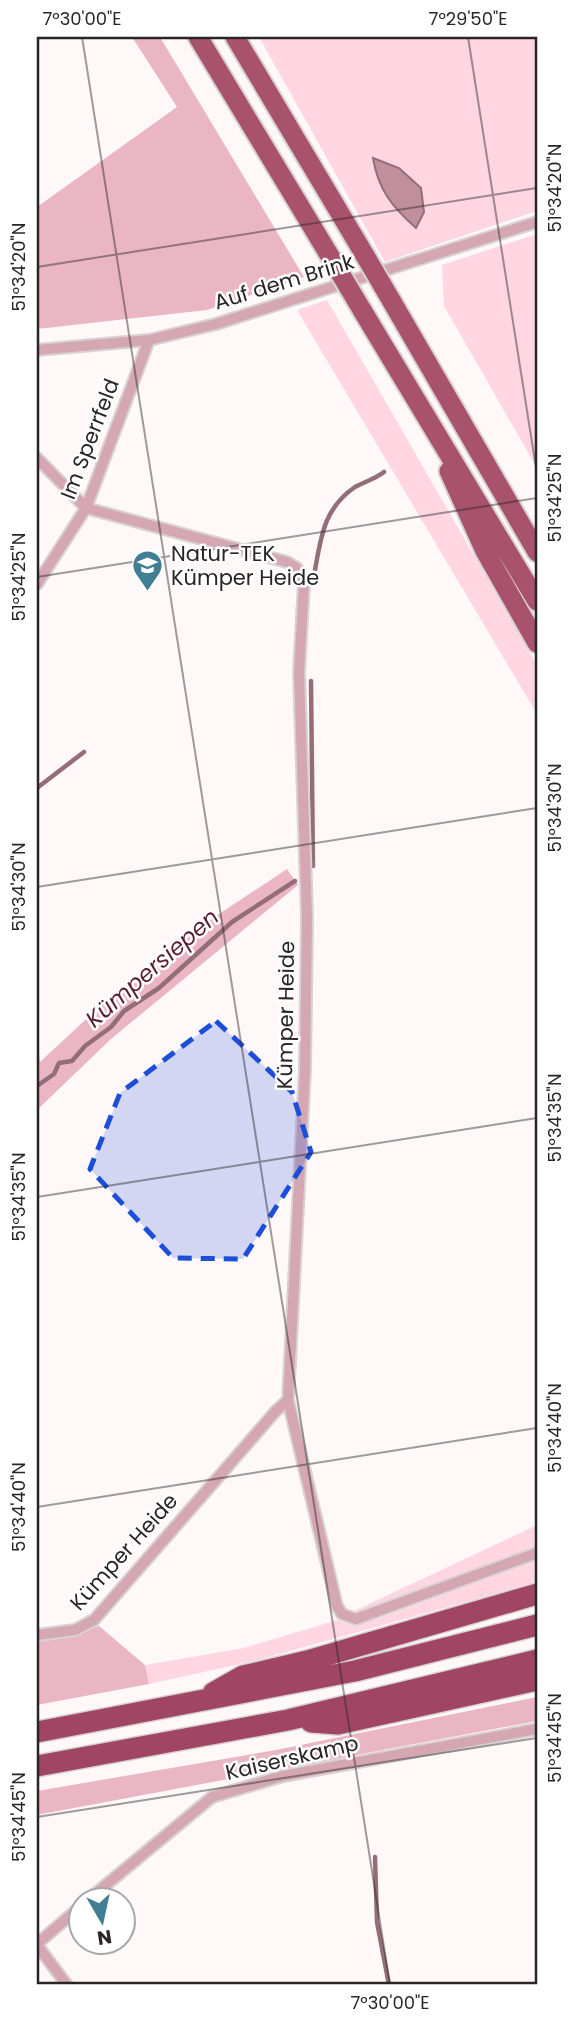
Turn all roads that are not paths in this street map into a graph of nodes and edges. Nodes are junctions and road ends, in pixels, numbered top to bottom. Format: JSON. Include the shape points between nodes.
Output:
{"nodes":[{"id":1,"x":198,"y":37,"type":"edge"},
{"id":2,"x":234,"y":37,"type":"edge"},
{"id":3,"x":537,"y":222,"type":"edge"},
{"id":4,"x":149,"y":340,"type":"junction"},
{"id":5,"x":37,"y":350,"type":"edge"},
{"id":6,"x":435,"y":431,"type":"junction"},
{"id":7,"x":37,"y":458,"type":"edge"},
{"id":8,"x":86,"y":508,"type":"junction"},
{"id":9,"x":537,"y":552,"type":"edge"},
{"id":10,"x":37,"y":584,"type":"edge"},
{"id":11,"x":537,"y":601,"type":"edge"},
{"id":12,"x":537,"y":643,"type":"edge"},
{"id":13,"x":288,"y":1400,"type":"junction"},
{"id":14,"x":537,"y":1553,"type":"edge"},
{"id":15,"x":534,"y":1595,"type":"edge"},
{"id":16,"x":537,"y":1625,"type":"edge"},
{"id":17,"x":37,"y":1635,"type":"edge"},
{"id":18,"x":537,"y":1660,"type":"edge"},
{"id":19,"x":537,"y":1680,"type":"edge"},
{"id":20,"x":192,"y":1704,"type":"junction"},
{"id":21,"x":288,"y":1720,"type":"junction"},
{"id":22,"x":537,"y":1730,"type":"edge"},
{"id":23,"x":37,"y":1732,"type":"edge"},
{"id":24,"x":37,"y":1766,"type":"edge"},
{"id":25,"x":106,"y":1885,"type":"edge"},
{"id":26,"x":66,"y":1919,"type":"edge"},
{"id":27,"x":37,"y":1945,"type":"edge"},
{"id":28,"x":66,"y":1985,"type":"edge"}],
"edges":[{"from":1,"to":6,"type":"highway","bridge":true},
{"from":2,"to":9,"type":"highway","bridge":true},
{"from":3,"to":4,"type":"street","name":"Auf dem Brink","via":[[216,324]]},
{"from":4,"to":5,"type":"street","name":"Auf dem Brink"},
{"from":4,"to":8,"type":"street","name":"Im Sperrfeld"},
{"from":6,"to":11,"type":"highway"},
{"from":6,"to":12,"type":"highway","via":[[460,500]]},
{"from":7,"to":8,"type":"street"},
{"from":8,"to":10,"type":"street","name":"Im Sperrfeld"},
{"from":8,"to":13,"type":"street","name":"Kümper Heide","via":[[287,562],[298,568],[304,583],[299,672],[306,1005]]},
{"from":13,"to":14,"type":"street","via":[[337,1606],[349,1619]]},
{"from":13,"to":17,"type":"street","name":"Kümper Heide","via":[[94,1620],[75,1630]]},
{"from":15,"to":20,"type":"highway","via":[[243,1676]]},
{"from":16,"to":20,"type":"highway","via":[[355,1671]]},
{"from":18,"to":21,"type":"highway"},
{"from":19,"to":21,"type":"highway","via":[[338,1724]]},
{"from":20,"to":23,"type":"highway"},
{"from":21,"to":24,"type":"highway"},
{"from":22,"to":25,"type":"street","name":"Kaiserskamp","via":[[283,1776],[212,1797]]},
{"from":26,"to":27,"type":"street"},
{"from":27,"to":28,"type":"street"}]}
